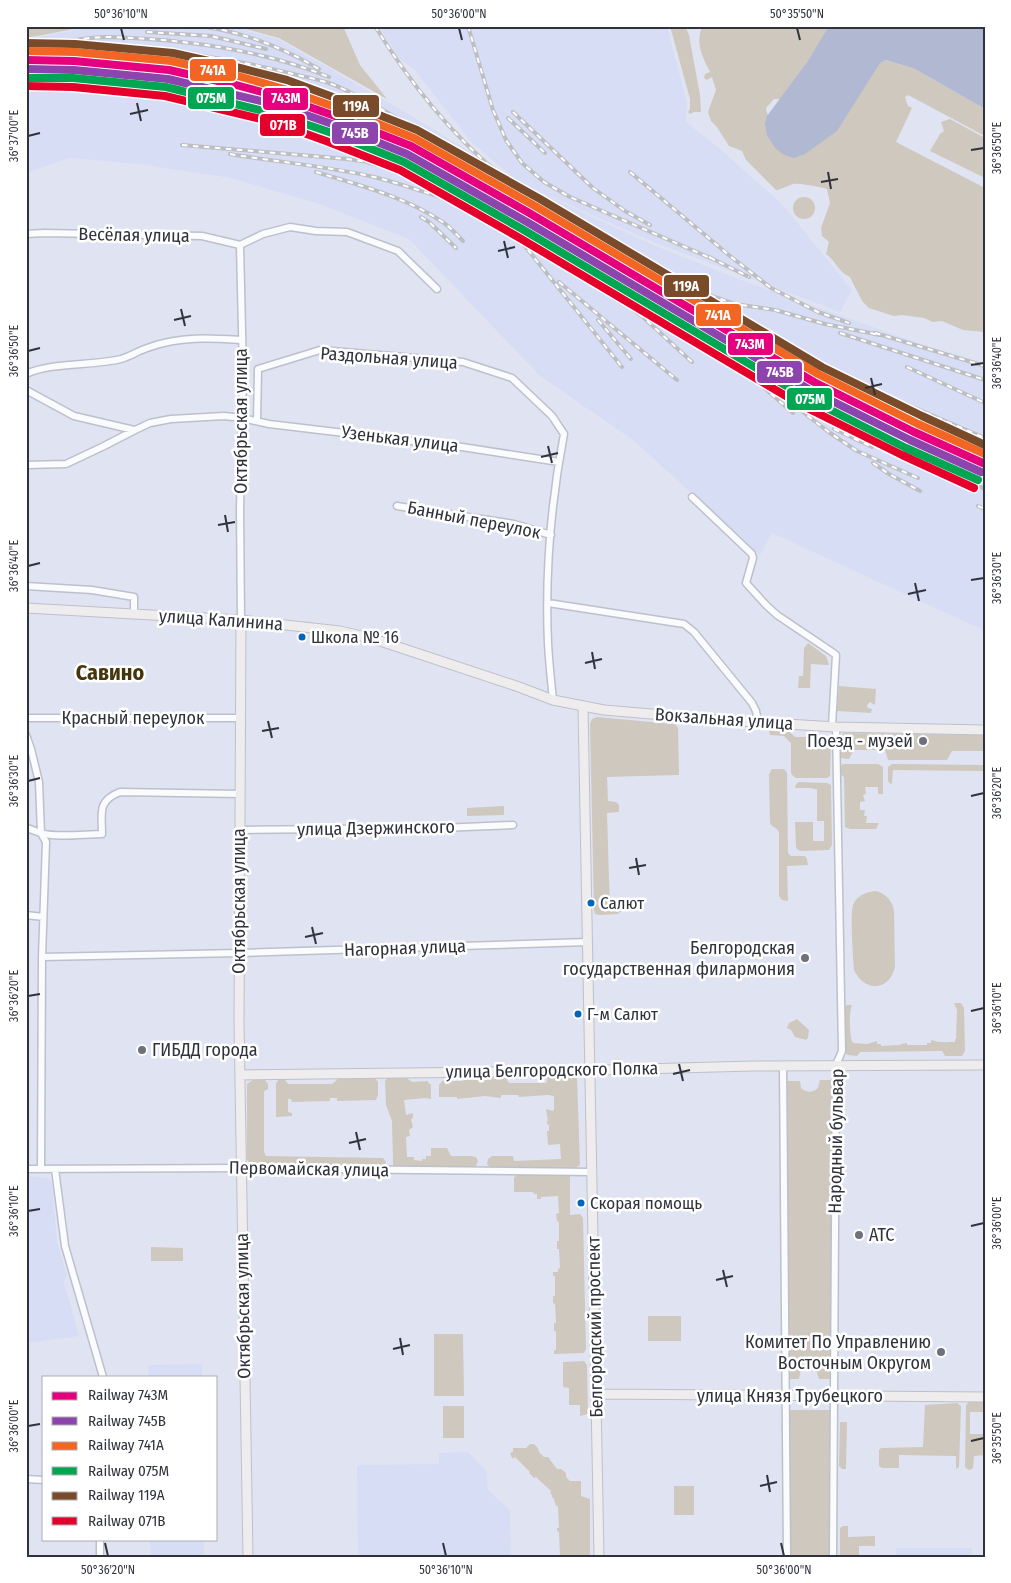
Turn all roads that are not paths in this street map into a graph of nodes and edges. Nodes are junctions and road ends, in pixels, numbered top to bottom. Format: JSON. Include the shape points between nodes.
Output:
{"nodes":[{"id":1,"x":26,"y":234,"type":"edge"},
{"id":2,"x":240,"y":245,"type":"junction"},
{"id":3,"x":437,"y":289,"type":"dead end"},
{"id":4,"x":241,"y":340,"type":"junction"},
{"id":5,"x":26,"y":374,"type":"edge"},
{"id":6,"x":26,"y":390,"type":"edge"},
{"id":7,"x":242,"y":418,"type":"junction"},
{"id":8,"x":257,"y":421,"type":"junction"},
{"id":9,"x":135,"y":430,"type":"junction"},
{"id":10,"x":558,"y":462,"type":"junction"},
{"id":11,"x":26,"y":465,"type":"edge"},
{"id":12,"x":692,"y":497,"type":"dead end"},
{"id":13,"x":397,"y":506,"type":"dead end"},
{"id":14,"x":551,"y":535,"type":"junction"},
{"id":15,"x":26,"y":586,"type":"edge"},
{"id":16,"x":548,"y":603,"type":"junction"},
{"id":17,"x":26,"y":608,"type":"edge"},
{"id":18,"x":134,"y":614,"type":"junction"},
{"id":19,"x":240,"y":620,"type":"junction"},
{"id":20,"x":553,"y":700,"type":"junction"},
{"id":21,"x":583,"y":707,"type":"junction"},
{"id":22,"x":26,"y":718,"type":"edge"},
{"id":23,"x":240,"y":718,"type":"junction"},
{"id":24,"x":758,"y":722,"type":"junction"},
{"id":25,"x":834,"y":726,"type":"junction"},
{"id":26,"x":985,"y":730,"type":"edge"},
{"id":27,"x":26,"y":736,"type":"edge"},
{"id":28,"x":240,"y":794,"type":"junction"},
{"id":29,"x":513,"y":825,"type":"dead end"},
{"id":30,"x":26,"y":828,"type":"edge"},
{"id":31,"x":240,"y":830,"type":"junction"},
{"id":32,"x":41,"y":833,"type":"junction"},
{"id":33,"x":26,"y":915,"type":"edge"},
{"id":34,"x":43,"y":917,"type":"junction"},
{"id":35,"x":588,"y":942,"type":"junction"},
{"id":36,"x":239,"y":953,"type":"junction"},
{"id":37,"x":42,"y":957,"type":"junction"},
{"id":38,"x":985,"y":1065,"type":"edge"},
{"id":39,"x":783,"y":1066,"type":"junction"},
{"id":40,"x":836,"y":1066,"type":"junction"},
{"id":41,"x":590,"y":1070,"type":"junction"},
{"id":42,"x":240,"y":1075,"type":"junction"},
{"id":43,"x":241,"y":1168,"type":"junction"},
{"id":44,"x":26,"y":1169,"type":"edge"},
{"id":45,"x":41,"y":1169,"type":"junction"},
{"id":46,"x":55,"y":1169,"type":"junction"},
{"id":47,"x":592,"y":1172,"type":"junction"},
{"id":48,"x":103,"y":1376,"type":"edge"},
{"id":49,"x":596,"y":1394,"type":"junction"},
{"id":50,"x":786,"y":1396,"type":"junction"},
{"id":51,"x":834,"y":1396,"type":"junction"},
{"id":52,"x":985,"y":1397,"type":"edge"},
{"id":53,"x":26,"y":1479,"type":"edge"},
{"id":54,"x":42,"y":1480,"type":"edge"},
{"id":55,"x":100,"y":1540,"type":"edge"},
{"id":56,"x":100,"y":1557,"type":"edge"},
{"id":57,"x":248,"y":1557,"type":"edge"},
{"id":58,"x":599,"y":1557,"type":"edge"},
{"id":59,"x":787,"y":1557,"type":"edge"},
{"id":60,"x":833,"y":1557,"type":"edge"}],
"edges":[{"from":1,"to":2,"type":"street","name":"Весёлая улица","via":[[202,236]]},
{"from":2,"to":3,"type":"street","via":[[263,234],[290,227],[347,232],[398,251]]},
{"from":2,"to":4,"type":"street","name":"Октябрьская улица"},
{"from":4,"to":5,"type":"street","via":[[194,338],[150,347],[122,359],[41,369]]},
{"from":4,"to":7,"type":"street","name":"Октябрьская улица"},
{"from":6,"to":9,"type":"street","via":[[74,416]]},
{"from":7,"to":8,"type":"street","name":"Узенькая улица"},
{"from":7,"to":9,"type":"street","name":"Узенькая улица","via":[[171,419]]},
{"from":7,"to":19,"type":"street","name":"Октябрьская улица"},
{"from":8,"to":10,"type":"street","name":"Узенькая улица"},
{"from":8,"to":10,"type":"street","name":"Раздольная улица","via":[[258,369],[320,350],[463,362],[512,378],[552,416],[564,434]]},
{"from":9,"to":11,"type":"street","name":"Узенькая улица","via":[[66,464]]},
{"from":10,"to":14,"type":"street"},
{"from":12,"to":25,"type":"street","name":"Народный бульвар","via":[[752,554],[746,583],[761,600],[777,615],[836,655]]},
{"from":13,"to":14,"type":"street","name":"Банный переулок","via":[[514,524]]},
{"from":14,"to":16,"type":"street"},
{"from":15,"to":18,"type":"street","via":[[92,590],[134,597]]},
{"from":16,"to":20,"type":"street"},
{"from":16,"to":24,"type":"street","via":[[684,624],[752,703]]},
{"from":17,"to":18,"type":"main road","name":"улица Калинина"},
{"from":18,"to":19,"type":"main road","name":"улица Калинина"},
{"from":19,"to":20,"type":"main road","name":"улица Калинина","via":[[340,631],[374,639]]},
{"from":19,"to":23,"type":"main road","name":"Октябрьская улица"},
{"from":20,"to":21,"type":"main road","name":"улица Калинина"},
{"from":21,"to":24,"type":"main road","name":"Вокзальная улица"},
{"from":21,"to":35,"type":"main road","name":"Белгородский проспект"},
{"from":22,"to":23,"type":"street","name":"Красный переулок"},
{"from":23,"to":28,"type":"main road","name":"Октябрьская улица"},
{"from":24,"to":25,"type":"main road","name":"Вокзальная улица"},
{"from":25,"to":26,"type":"main road","name":"Вокзальная улица"},
{"from":25,"to":40,"type":"street","name":"Народный бульвар","via":[[842,1051]]},
{"from":27,"to":32,"type":"street","via":[[39,782]]},
{"from":28,"to":31,"type":"main road","name":"Октябрьская улица"},
{"from":28,"to":32,"type":"street","via":[[120,792],[103,804],[102,834]]},
{"from":29,"to":31,"type":"street","name":"улица Дзержинского"},
{"from":30,"to":32,"type":"street"},
{"from":31,"to":36,"type":"main road","name":"Октябрьская улица"},
{"from":32,"to":34,"type":"street","via":[[46,842]]},
{"from":33,"to":34,"type":"street"},
{"from":34,"to":37,"type":"street"},
{"from":35,"to":36,"type":"street","name":"Нагорная улица"},
{"from":35,"to":41,"type":"main road","name":"Белгородский проспект"},
{"from":36,"to":37,"type":"street","name":"Нагорная улица"},
{"from":36,"to":42,"type":"main road","name":"Октябрьская улица"},
{"from":37,"to":45,"type":"street"},
{"from":38,"to":40,"type":"main road","name":"улица Белгородского Полка"},
{"from":39,"to":40,"type":"main road","name":"улица Белгородского Полка"},
{"from":39,"to":41,"type":"main road","name":"улица Белгородского Полка"},
{"from":39,"to":50,"type":"street"},
{"from":40,"to":51,"type":"street","name":"Народный бульвар"},
{"from":41,"to":42,"type":"main road","name":"улица Белгородского Полка"},
{"from":41,"to":47,"type":"main road","name":"Белгородский проспект"},
{"from":42,"to":43,"type":"main road","name":"Октябрьская улица"},
{"from":43,"to":46,"type":"street","name":"Первомайская улица"},
{"from":43,"to":47,"type":"street","name":"Первомайская улица"},
{"from":43,"to":57,"type":"main road","name":"Октябрьская улица"},
{"from":44,"to":45,"type":"street","name":"Первомайская улица"},
{"from":45,"to":46,"type":"street","name":"Первомайская улица"},
{"from":46,"to":48,"type":"street","via":[[65,1246]]},
{"from":47,"to":49,"type":"main road","name":"Белгородский проспект"},
{"from":49,"to":50,"type":"main road","name":"улица Князя Трубецкого"},
{"from":49,"to":58,"type":"main road","name":"Белгородский проспект"},
{"from":50,"to":51,"type":"main road","name":"улица Князя Трубецкого"},
{"from":50,"to":59,"type":"street"},
{"from":51,"to":52,"type":"main road","name":"улица Князя Трубецкого"},
{"from":51,"to":60,"type":"street","name":"Народный бульвар"},
{"from":53,"to":54,"type":"street"},
{"from":55,"to":56,"type":"street"}]}
